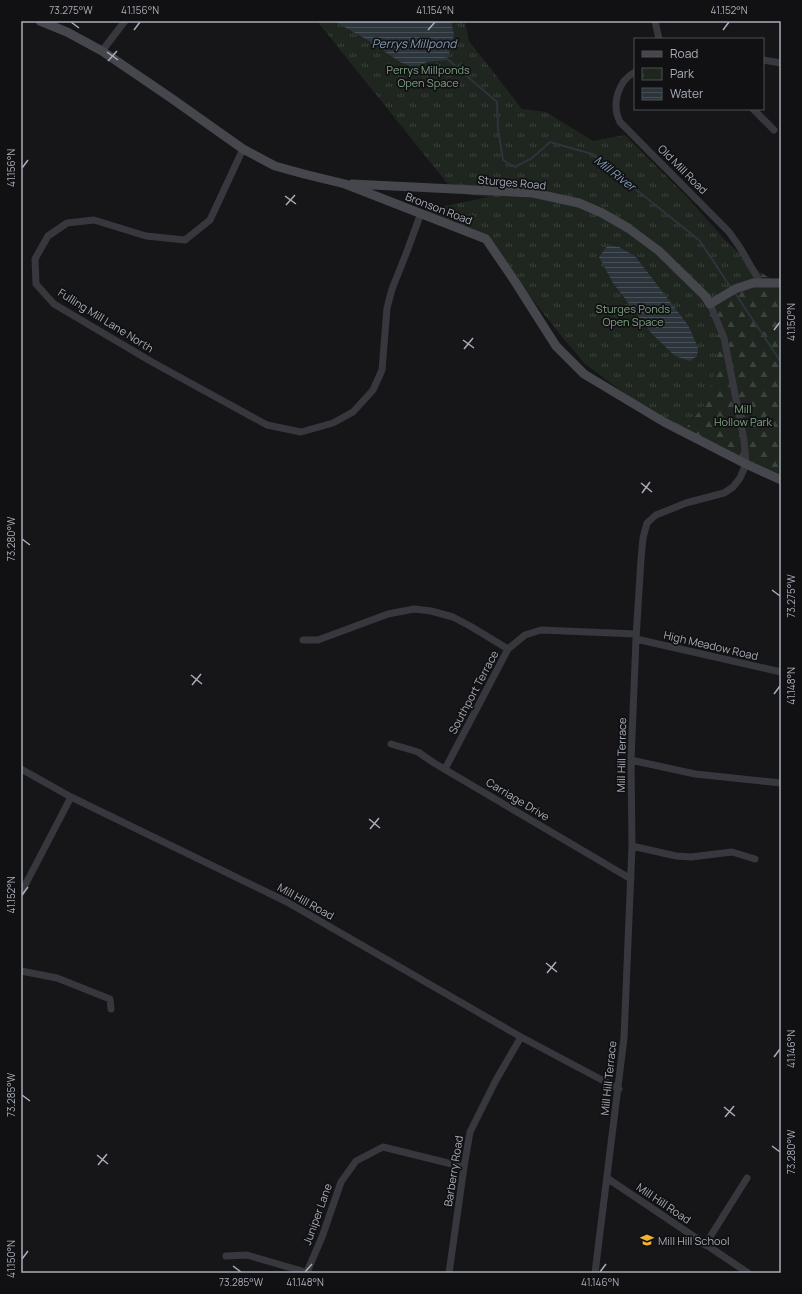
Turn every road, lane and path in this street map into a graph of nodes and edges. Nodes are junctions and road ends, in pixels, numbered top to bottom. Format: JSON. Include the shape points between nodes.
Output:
{"nodes":[{"id":1,"x":40,"y":21,"type":"edge"},
{"id":2,"x":125,"y":21,"type":"edge"},
{"id":3,"x":655,"y":21,"type":"edge"},
{"id":4,"x":659,"y":38,"type":"edge"},
{"id":5,"x":102,"y":51,"type":"junction"},
{"id":6,"x":764,"y":60,"type":"edge"},
{"id":7,"x":781,"y":64,"type":"edge"},
{"id":8,"x":634,"y":73,"type":"edge"},
{"id":9,"x":754,"y":110,"type":"edge"},
{"id":10,"x":774,"y":130,"type":"dead end"},
{"id":11,"x":243,"y":149,"type":"junction"},
{"id":12,"x":345,"y":184,"type":"junction"},
{"id":13,"x":421,"y":213,"type":"junction"},
{"id":14,"x":756,"y":282,"type":"junction"},
{"id":15,"x":781,"y":283,"type":"edge"},
{"id":16,"x":710,"y":304,"type":"junction"},
{"id":17,"x":746,"y":464,"type":"junction"},
{"id":18,"x":781,"y":480,"type":"edge"},
{"id":19,"x":636,"y":637,"type":"junction"},
{"id":20,"x":304,"y":640,"type":"dead end"},
{"id":21,"x":508,"y":649,"type":"junction"},
{"id":22,"x":781,"y":672,"type":"edge"},
{"id":23,"x":391,"y":744,"type":"dead end"},
{"id":24,"x":631,"y":760,"type":"junction"},
{"id":25,"x":21,"y":769,"type":"edge"},
{"id":26,"x":445,"y":769,"type":"junction"},
{"id":27,"x":781,"y":783,"type":"edge"},
{"id":28,"x":71,"y":797,"type":"junction"},
{"id":29,"x":632,"y":846,"type":"junction"},
{"id":30,"x":755,"y":858,"type":"dead end"},
{"id":31,"x":631,"y":879,"type":"junction"},
{"id":32,"x":21,"y":893,"type":"edge"},
{"id":33,"x":21,"y":971,"type":"edge"},
{"id":34,"x":111,"y":1009,"type":"dead end"},
{"id":35,"x":521,"y":1037,"type":"junction"},
{"id":36,"x":618,"y":1088,"type":"junction"},
{"id":37,"x":464,"y":1167,"type":"junction"},
{"id":38,"x":608,"y":1178,"type":"junction"},
{"id":39,"x":747,"y":1178,"type":"dead end"},
{"id":40,"x":705,"y":1245,"type":"junction"},
{"id":41,"x":226,"y":1256,"type":"dead end"},
{"id":42,"x":308,"y":1272,"type":"edge"},
{"id":43,"x":449,"y":1273,"type":"edge"},
{"id":44,"x":595,"y":1273,"type":"edge"},
{"id":45,"x":748,"y":1273,"type":"edge"}],
"edges":[{"from":1,"to":5,"type":"main road","name":"Bronson Road"},
{"from":2,"to":5,"type":"street"},
{"from":3,"to":4,"type":"street"},
{"from":5,"to":11,"type":"main road","name":"Bronson Road"},
{"from":6,"to":7,"type":"street"},
{"from":8,"to":14,"type":"street","name":"Old Mill Road","via":[[626,78],[619,90],[616,111],[620,122],[729,232],[739,246]]},
{"from":9,"to":10,"type":"street"},
{"from":11,"to":12,"type":"main road","name":"Bronson Road","via":[[275,166]]},
{"from":11,"to":13,"type":"street","name":"Fulling Mill Lane North","via":[[210,220],[185,240],[146,236],[94,220],[67,223],[48,236],[35,259],[36,284],[54,304],[152,362],[267,425],[301,432],[333,423],[353,412],[373,390],[382,370],[387,308],[392,289]]},
{"from":12,"to":13,"type":"main road","name":"Bronson Road"},
{"from":12,"to":16,"type":"main road","name":"Sturges Road","via":[[533,193],[579,204],[602,213],[628,228],[660,251]]},
{"from":13,"to":17,"type":"main road","name":"Bronson Road","via":[[486,239],[556,346],[584,374],[664,422]]},
{"from":14,"to":15,"type":"main road"},
{"from":14,"to":16,"type":"main road","via":[[720,297]]},
{"from":16,"to":17,"type":"street","via":[[724,338],[743,431]]},
{"from":17,"to":18,"type":"main road","name":"Bronson Road"},
{"from":17,"to":19,"type":"street","name":"Mill Hill Terrace","via":[[739,480],[730,490],[668,510],[647,523],[641,559]]},
{"from":19,"to":21,"type":"street","name":"High Meadow Road","via":[[541,630],[525,635]]},
{"from":19,"to":22,"type":"street","name":"High Meadow Road"},
{"from":19,"to":24,"type":"street","name":"Mill Hill Terrace"},
{"from":20,"to":21,"type":"street","name":"Southport Terrace","via":[[318,640],[388,614],[414,610],[431,611],[453,617]]},
{"from":21,"to":26,"type":"street","name":"Southport Terrace"},
{"from":23,"to":26,"type":"street","name":"Carriage Drive","via":[[418,752]]},
{"from":24,"to":27,"type":"street","via":[[695,774]]},
{"from":24,"to":29,"type":"street","name":"Mill Hill Terrace"},
{"from":25,"to":28,"type":"street","name":"Mill Hill Road"},
{"from":26,"to":31,"type":"street","name":"Carriage Drive"},
{"from":28,"to":32,"type":"street"},
{"from":28,"to":35,"type":"street","name":"Mill Hill Road","via":[[287,902]]},
{"from":29,"to":30,"type":"street","via":[[676,856],[732,852]]},
{"from":29,"to":31,"type":"street","name":"Mill Hill Terrace"},
{"from":31,"to":36,"type":"street","name":"Mill Hill Terrace","via":[[624,1038]]},
{"from":33,"to":34,"type":"street","via":[[57,978],[110,999]]},
{"from":35,"to":36,"type":"street","name":"Mill Hill Road"},
{"from":35,"to":37,"type":"street","name":"Barberry Road","via":[[470,1132]]},
{"from":36,"to":38,"type":"street","name":"Mill Hill Terrace"},
{"from":37,"to":42,"type":"street","name":"Juniper Lane","via":[[383,1147],[356,1161],[341,1182]]},
{"from":37,"to":43,"type":"street","name":"Barberry Road"},
{"from":38,"to":40,"type":"street","name":"Mill Hill Road"},
{"from":38,"to":44,"type":"street","name":"Mill Hill Terrace"},
{"from":39,"to":40,"type":"street"},
{"from":40,"to":45,"type":"street","name":"Mill Hill Road"},
{"from":41,"to":42,"type":"street","via":[[246,1255]]}]}
